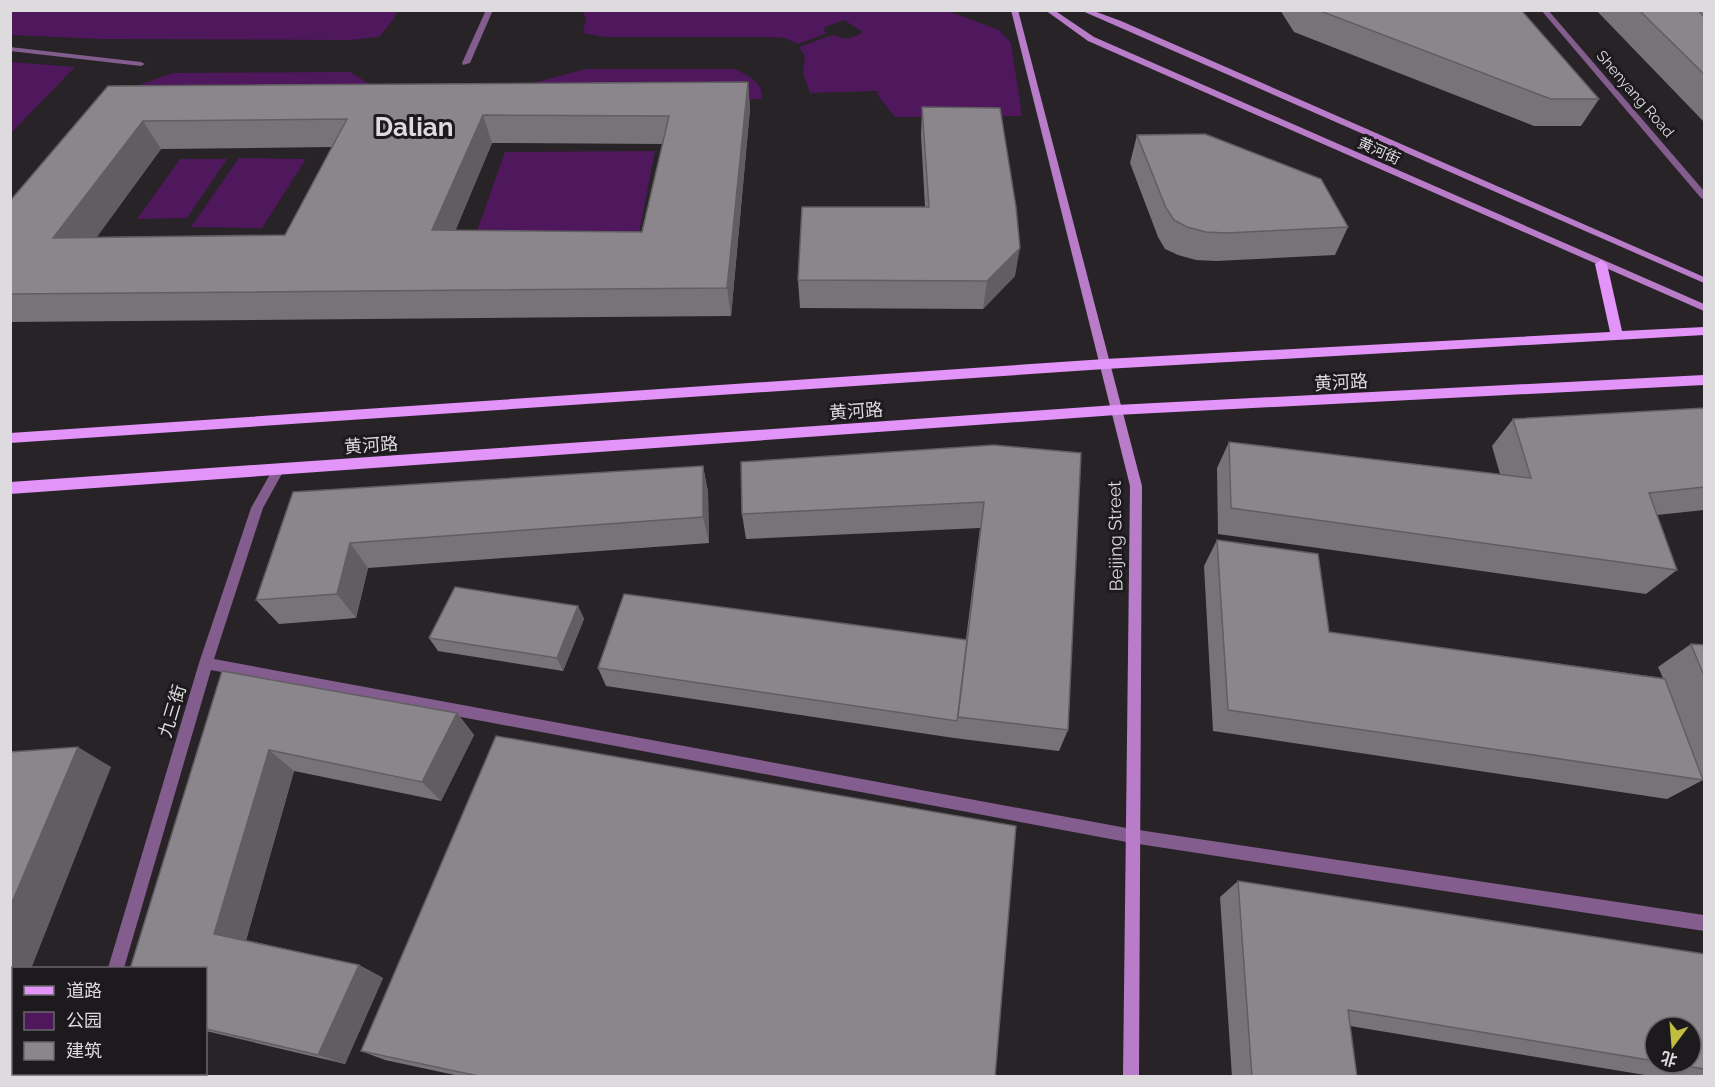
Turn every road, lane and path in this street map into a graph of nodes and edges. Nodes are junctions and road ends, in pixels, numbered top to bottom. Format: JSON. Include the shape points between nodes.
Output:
{"nodes":[{"id":1,"x":490,"y":10,"type":"edge"},
{"id":2,"x":1014,"y":10,"type":"edge"},
{"id":3,"x":1048,"y":10,"type":"edge"},
{"id":4,"x":1083,"y":10,"type":"edge"},
{"id":5,"x":1544,"y":10,"type":"edge"},
{"id":6,"x":10,"y":49,"type":"edge"},
{"id":7,"x":466,"y":63,"type":"dead end"},
{"id":8,"x":141,"y":64,"type":"dead end"},
{"id":9,"x":1704,"y":196,"type":"edge"},
{"id":10,"x":1601,"y":264,"type":"junction"},
{"id":11,"x":1704,"y":280,"type":"edge"},
{"id":12,"x":1704,"y":308,"type":"edge"},
{"id":13,"x":1704,"y":331,"type":"edge"},
{"id":14,"x":1617,"y":336,"type":"junction"},
{"id":15,"x":1105,"y":364,"type":"junction"},
{"id":16,"x":1704,"y":380,"type":"edge"},
{"id":17,"x":1116,"y":410,"type":"junction"},
{"id":18,"x":10,"y":438,"type":"edge"},
{"id":19,"x":278,"y":470,"type":"junction"},
{"id":20,"x":10,"y":488,"type":"edge"},
{"id":21,"x":206,"y":663,"type":"junction"},
{"id":22,"x":1132,"y":836,"type":"junction"},
{"id":23,"x":1704,"y":923,"type":"edge"},
{"id":24,"x":117,"y":967,"type":"edge"},
{"id":25,"x":1131,"y":1077,"type":"edge"}],
"edges":[{"from":1,"to":7,"type":"street"},
{"from":2,"to":15,"type":"main road","name":"Beijing Street"},
{"from":3,"to":10,"type":"main road","name":"黄河街","via":[[1091,39]]},
{"from":4,"to":11,"type":"main road","name":"黄河街"},
{"from":5,"to":9,"type":"street","name":"Shenyang Road"},
{"from":6,"to":8,"type":"street"},
{"from":10,"to":12,"type":"main road","name":"黄河街"},
{"from":10,"to":14,"type":"main road"},
{"from":13,"to":14,"type":"main road","name":"黄河路"},
{"from":14,"to":15,"type":"main road","name":"黄河路"},
{"from":15,"to":17,"type":"main road","name":"Beijing Street"},
{"from":15,"to":18,"type":"main road","name":"黄河路"},
{"from":16,"to":17,"type":"main road","name":"黄河路"},
{"from":17,"to":19,"type":"main road","name":"黄河路"},
{"from":17,"to":22,"type":"main road","name":"Beijing Street","via":[[1136,486]]},
{"from":19,"to":20,"type":"main road","name":"黄河路"},
{"from":19,"to":21,"type":"street","name":"九三街","via":[[257,508]]},
{"from":21,"to":22,"type":"street"},
{"from":21,"to":24,"type":"street","name":"九三街"},
{"from":22,"to":23,"type":"street"},
{"from":22,"to":25,"type":"main road","name":"Beijing Street"}]}
